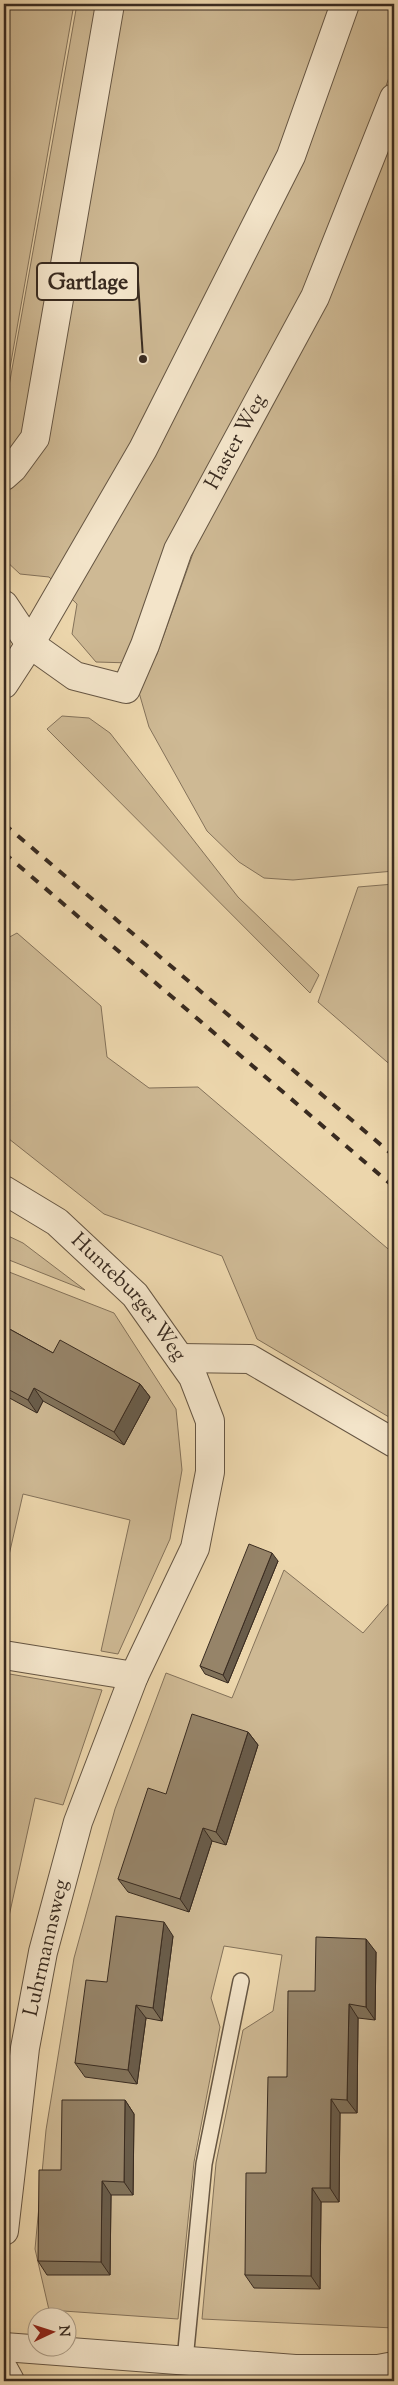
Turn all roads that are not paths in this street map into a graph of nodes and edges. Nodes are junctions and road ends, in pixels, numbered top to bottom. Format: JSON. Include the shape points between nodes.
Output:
{"nodes":[{"id":1,"x":110,"y":4,"type":"edge"},
{"id":2,"x":345,"y":4,"type":"edge"},
{"id":3,"x":394,"y":98,"type":"edge"},
{"id":4,"x":4,"y":476,"type":"edge"},
{"id":5,"x":4,"y":605,"type":"edge"},
{"id":6,"x":30,"y":644,"type":"junction"},
{"id":7,"x":4,"y":684,"type":"edge"},
{"id":8,"x":4,"y":1190,"type":"edge"},
{"id":9,"x":180,"y":1358,"type":"junction"},
{"id":10,"x":394,"y":1443,"type":"edge"},
{"id":11,"x":4,"y":1655,"type":"edge"},
{"id":12,"x":134,"y":1676,"type":"junction"},
{"id":13,"x":241,"y":1981,"type":"dead end"},
{"id":14,"x":4,"y":2231,"type":"edge"},
{"id":15,"x":4,"y":2347,"type":"edge"},
{"id":16,"x":185,"y":2360,"type":"junction"},
{"id":17,"x":394,"y":2366,"type":"edge"},
{"id":18,"x":4,"y":2370,"type":"edge"},
{"id":19,"x":10,"y":2381,"type":"edge"}],
"edges":[{"from":1,"to":4,"type":"street","via":[[35,438]]},
{"from":2,"to":6,"type":"street","via":[[291,156],[143,449]]},
{"from":3,"to":6,"type":"street","name":"Haster Weg","via":[[315,297],[178,550],[126,689],[75,676]]},
{"from":5,"to":6,"type":"street"},
{"from":6,"to":7,"type":"street"},
{"from":8,"to":9,"type":"street","name":"Hunteburger Weg","via":[[56,1222],[135,1295]]},
{"from":9,"to":10,"type":"street","name":"Hunteburger Weg","via":[[250,1359]]},
{"from":9,"to":12,"type":"street","name":"Luhrmannsweg","via":[[193,1377],[210,1421],[210,1472],[195,1548]]},
{"from":11,"to":12,"type":"street"},
{"from":12,"to":14,"type":"street","name":"Luhrmannsweg","via":[[78,1822],[43,1952],[25,2048]]},
{"from":13,"to":16,"type":"lane","via":[[204,2164]]},
{"from":15,"to":16,"type":"street"},
{"from":16,"to":17,"type":"street","via":[[295,2368],[378,2369]]},
{"from":18,"to":19,"type":"street"}]}
